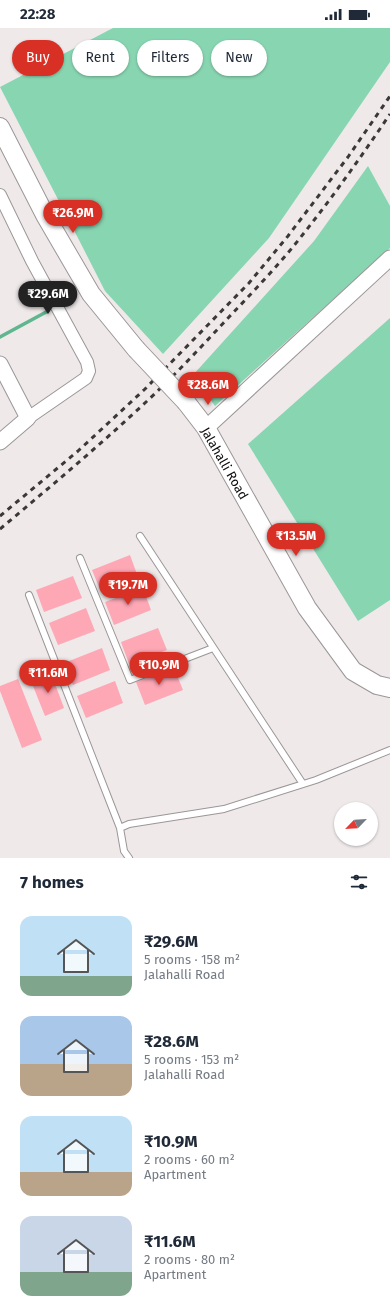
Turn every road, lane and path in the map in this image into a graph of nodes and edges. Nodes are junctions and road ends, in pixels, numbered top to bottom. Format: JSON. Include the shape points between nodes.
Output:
{"nodes":[{"id":1,"x":0,"y":127,"type":"edge"},
{"id":2,"x":0,"y":195,"type":"edge"},
{"id":3,"x":390,"y":258,"type":"edge"},
{"id":4,"x":0,"y":364,"type":"edge"},
{"id":5,"x":28,"y":418,"type":"junction"},
{"id":6,"x":206,"y":428,"type":"junction"},
{"id":7,"x":0,"y":442,"type":"edge"},
{"id":8,"x":140,"y":536,"type":"dead end"},
{"id":9,"x":80,"y":558,"type":"dead end"},
{"id":10,"x":29,"y":595,"type":"dead end"},
{"id":11,"x":213,"y":648,"type":"junction"},
{"id":12,"x":390,"y":688,"type":"edge"},
{"id":13,"x":390,"y":750,"type":"edge"},
{"id":14,"x":303,"y":784,"type":"junction"},
{"id":15,"x":120,"y":828,"type":"junction"},
{"id":16,"x":129,"y":858,"type":"edge"}],
"edges":[{"from":1,"to":6,"type":"main road","name":"Jalahalli Road","bridge":true,"via":[[45,215],[91,294]]},
{"from":2,"to":5,"type":"street","via":[[32,261],[87,362],[89,371],[86,378]]},
{"from":3,"to":6,"type":"street"},
{"from":4,"to":5,"type":"street"},
{"from":5,"to":7,"type":"street"},
{"from":6,"to":12,"type":"main road","name":"Jalahalli Road","via":[[307,608],[353,671],[377,685]]},
{"from":8,"to":11,"type":"lane"},
{"from":9,"to":11,"type":"lane","via":[[130,680]]},
{"from":10,"to":15,"type":"lane"},
{"from":11,"to":14,"type":"lane"},
{"from":13,"to":14,"type":"lane"},
{"from":14,"to":15,"type":"lane","via":[[224,809],[128,824]]},
{"from":15,"to":16,"type":"lane","via":[[124,851]]}]}
